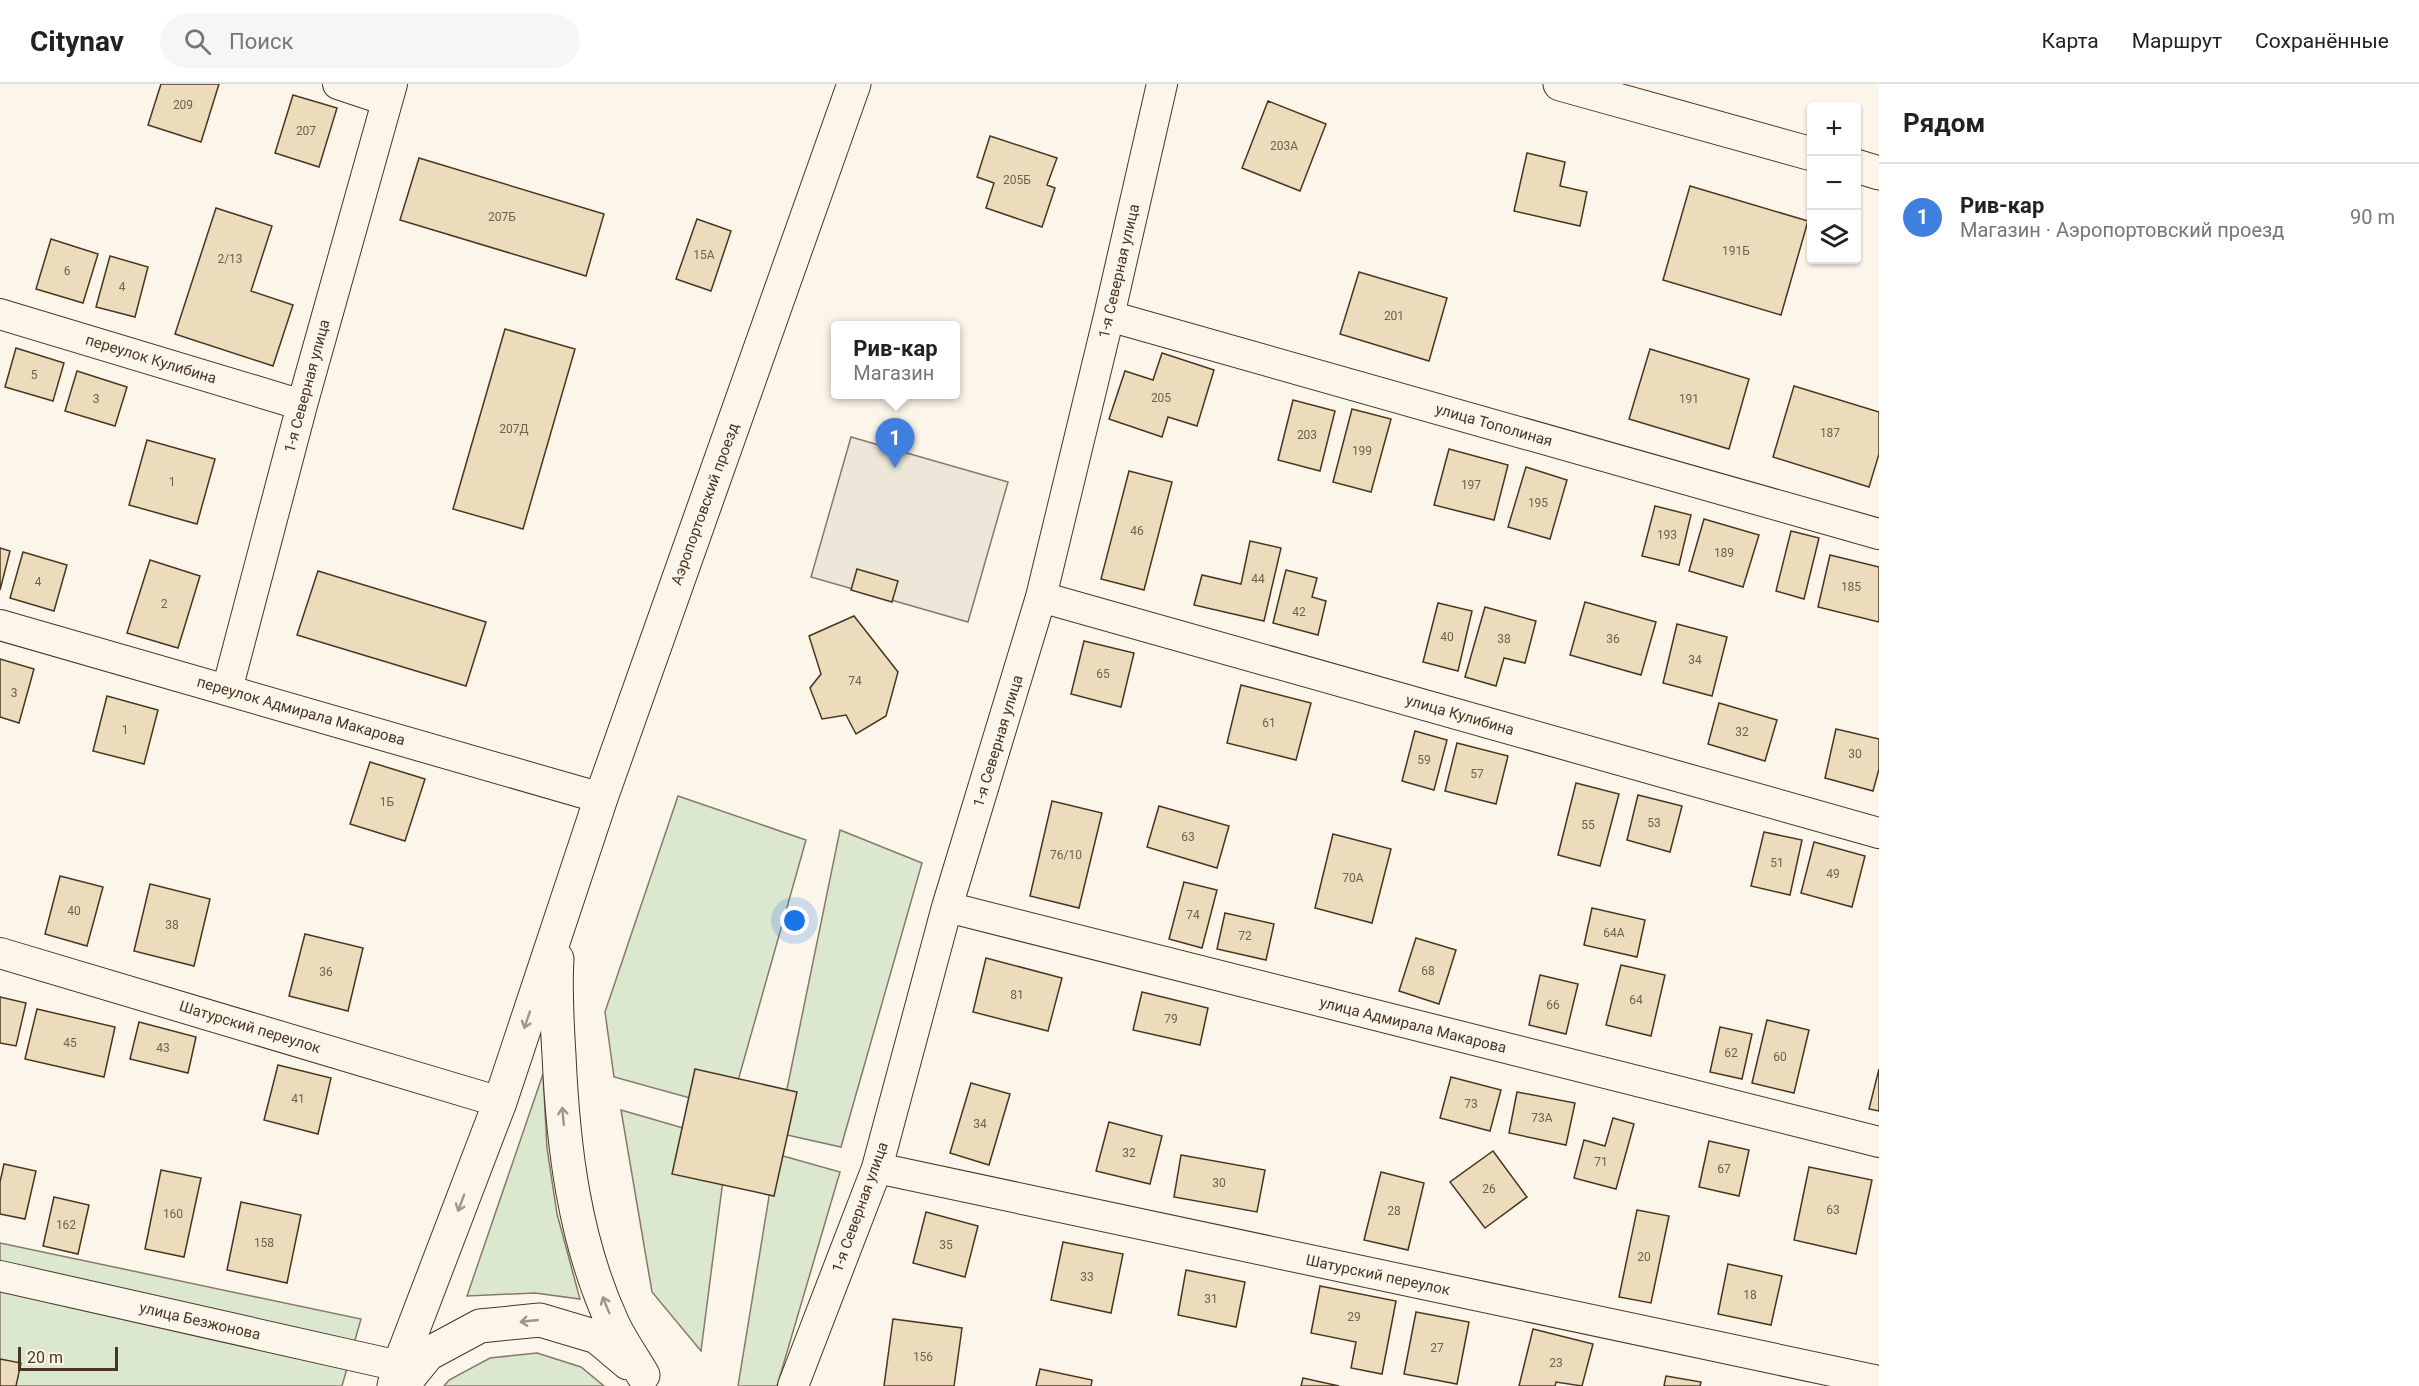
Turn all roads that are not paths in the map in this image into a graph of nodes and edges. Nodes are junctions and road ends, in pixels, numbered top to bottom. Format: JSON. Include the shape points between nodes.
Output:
{"nodes":[{"id":1,"x":338,"y":84,"type":"edge"},
{"id":2,"x":854,"y":84,"type":"edge"},
{"id":3,"x":1162,"y":84,"type":"edge"},
{"id":4,"x":1560,"y":84,"type":"edge"},
{"id":5,"x":389,"y":92,"type":"edge"},
{"id":6,"x":1807,"y":153,"type":"edge"},
{"id":7,"x":1861,"y":167,"type":"edge"},
{"id":8,"x":1879,"y":172,"type":"edge"},
{"id":9,"x":0,"y":314,"type":"edge"},
{"id":10,"x":1109,"y":316,"type":"junction"},
{"id":11,"x":302,"y":405,"type":"junction"},
{"id":12,"x":1879,"y":534,"type":"edge"},
{"id":13,"x":1041,"y":597,"type":"junction"},
{"id":14,"x":0,"y":625,"type":"edge"},
{"id":15,"x":226,"y":690,"type":"junction"},
{"id":16,"x":601,"y":798,"type":"junction"},
{"id":17,"x":1879,"y":833,"type":"edge"},
{"id":18,"x":947,"y":908,"type":"junction"},
{"id":19,"x":559,"y":924,"type":"junction"},
{"id":20,"x":0,"y":952,"type":"edge"},
{"id":21,"x":500,"y":1102,"type":"junction"},
{"id":22,"x":1879,"y":1142,"type":"edge"},
{"id":23,"x":877,"y":1168,"type":"junction"},
{"id":24,"x":0,"y":1276,"type":"edge"},
{"id":25,"x":398,"y":1379,"type":"edge"},
{"id":26,"x":646,"y":1381,"type":"edge"},
{"id":27,"x":1879,"y":1381,"type":"edge"},
{"id":28,"x":793,"y":1386,"type":"edge"}],
"edges":[{"from":1,"to":5,"type":"street"},
{"from":2,"to":16,"type":"main road","name":"Аэропортовский проезд"},
{"from":3,"to":10,"type":"street","name":"1-я Северная улица"},
{"from":4,"to":6,"type":"main road"},
{"from":5,"to":11,"type":"street","name":"1-я Северная улица"},
{"from":7,"to":8,"type":"main road"},
{"from":9,"to":11,"type":"street","name":"переулок Кулибина"},
{"from":10,"to":12,"type":"street","name":"улица Тополиная"},
{"from":10,"to":13,"type":"street","name":"1-я Северная улица"},
{"from":11,"to":15,"type":"street","name":"1-я Северная улица"},
{"from":13,"to":17,"type":"street","name":"улица Кулибина"},
{"from":13,"to":18,"type":"street","name":"1-я Северная улица"},
{"from":14,"to":15,"type":"street","name":"переулок Адмирала Макарова"},
{"from":15,"to":16,"type":"street","name":"переулок Адмирала Макарова"},
{"from":16,"to":19,"type":"main road","name":"Аэропортовский проезд"},
{"from":18,"to":22,"type":"street","name":"улица Адмирала Макарова"},
{"from":18,"to":23,"type":"street","name":"1-я Северная улица"},
{"from":19,"to":21,"type":"main road","one_way":true},
{"from":26,"to":19,"type":"main road","one_way":true,"via":[[614,1325],[581,1230],[568,1161],[560,1081],[555,985]]},
{"from":20,"to":21,"type":"street","name":"Шатурский переулок"},
{"from":21,"to":25,"type":"main road","one_way":true},
{"from":23,"to":27,"type":"street","name":"Шатурский переулок"},
{"from":23,"to":28,"type":"street","name":"1-я Северная улица"},
{"from":24,"to":25,"type":"street","name":"улица Безжонова"},
{"from":26,"to":25,"type":"main road","one_way":true,"via":[[597,1337],[540,1320],[480,1326],[428,1354]]}]}
